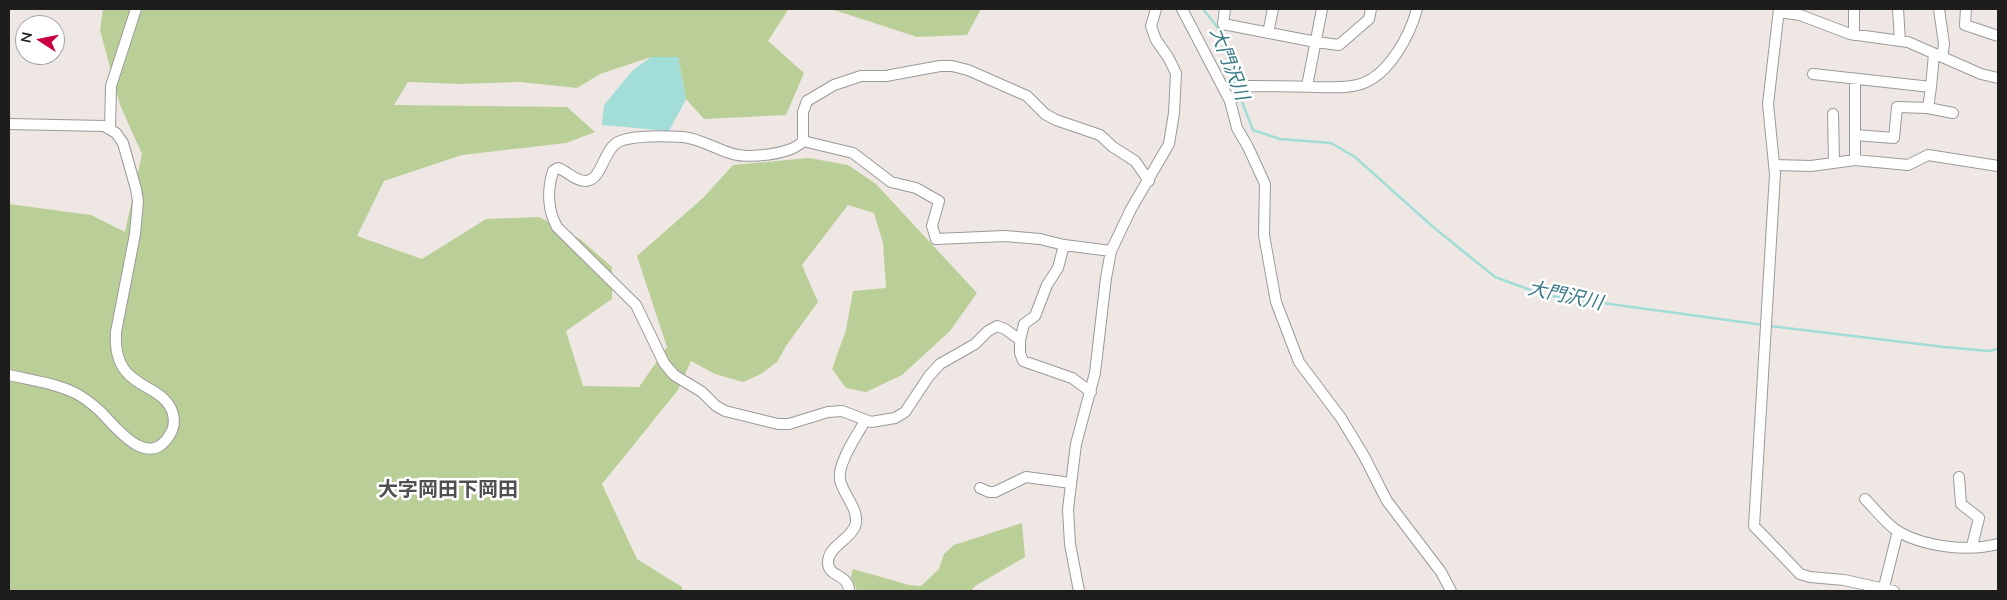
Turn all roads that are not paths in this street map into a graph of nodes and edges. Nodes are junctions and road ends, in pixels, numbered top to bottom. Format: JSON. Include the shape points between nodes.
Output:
{"nodes":[{"id":1,"x":136,"y":9,"type":"edge"},
{"id":2,"x":1156,"y":9,"type":"edge"},
{"id":3,"x":1182,"y":9,"type":"edge"},
{"id":4,"x":1226,"y":9,"type":"edge"},
{"id":5,"x":1273,"y":9,"type":"edge"},
{"id":6,"x":1322,"y":9,"type":"edge"},
{"id":7,"x":1371,"y":9,"type":"edge"},
{"id":8,"x":1417,"y":9,"type":"edge"},
{"id":9,"x":1854,"y":9,"type":"edge"},
{"id":10,"x":1898,"y":9,"type":"edge"},
{"id":11,"x":1938,"y":9,"type":"edge"},
{"id":12,"x":1966,"y":9,"type":"edge"},
{"id":13,"x":1779,"y":10,"type":"edge"},
{"id":14,"x":1268,"y":33,"type":"junction"},
{"id":15,"x":1854,"y":35,"type":"junction"},
{"id":16,"x":1998,"y":36,"type":"edge"},
{"id":17,"x":1316,"y":42,"type":"junction"},
{"id":18,"x":1900,"y":42,"type":"junction"},
{"id":19,"x":1938,"y":55,"type":"junction"},
{"id":20,"x":1813,"y":74,"type":"dead end"},
{"id":21,"x":1998,"y":76,"type":"edge"},
{"id":22,"x":1855,"y":80,"type":"junction"},
{"id":23,"x":1307,"y":86,"type":"junction"},
{"id":24,"x":1931,"y":87,"type":"junction"},
{"id":25,"x":1237,"y":95,"type":"junction"},
{"id":26,"x":1928,"y":108,"type":"junction"},
{"id":27,"x":1953,"y":113,"type":"dead end"},
{"id":28,"x":1833,"y":114,"type":"dead end"},
{"id":29,"x":9,"y":124,"type":"edge"},
{"id":30,"x":110,"y":129,"type":"junction"},
{"id":31,"x":1855,"y":135,"type":"junction"},
{"id":32,"x":803,"y":141,"type":"junction"},
{"id":33,"x":1855,"y":160,"type":"junction"},
{"id":34,"x":1834,"y":162,"type":"junction"},
{"id":35,"x":1775,"y":165,"type":"junction"},
{"id":36,"x":1998,"y":166,"type":"edge"},
{"id":37,"x":1149,"y":182,"type":"junction"},
{"id":38,"x":1064,"y":245,"type":"junction"},
{"id":39,"x":1111,"y":251,"type":"junction"},
{"id":40,"x":1020,"y":340,"type":"junction"},
{"id":41,"x":9,"y":375,"type":"edge"},
{"id":42,"x":1091,"y":392,"type":"junction"},
{"id":43,"x":865,"y":421,"type":"junction"},
{"id":44,"x":1959,"y":477,"type":"dead end"},
{"id":45,"x":1071,"y":483,"type":"junction"},
{"id":46,"x":980,"y":488,"type":"dead end"},
{"id":47,"x":1865,"y":499,"type":"dead end"},
{"id":48,"x":1898,"y":531,"type":"junction"},
{"id":49,"x":1998,"y":544,"type":"edge"},
{"id":50,"x":1972,"y":546,"type":"junction"},
{"id":51,"x":1882,"y":590,"type":"edge"},
{"id":52,"x":849,"y":591,"type":"edge"},
{"id":53,"x":1079,"y":591,"type":"edge"},
{"id":54,"x":1451,"y":591,"type":"edge"},
{"id":55,"x":1894,"y":591,"type":"edge"}],
"edges":[{"from":1,"to":30,"type":"street","via":[[111,86]]},
{"from":2,"to":37,"type":"street","via":[[1151,26],[1176,73],[1176,89],[1169,144]]},
{"from":3,"to":25,"type":"street"},
{"from":4,"to":14,"type":"street","via":[[1223,24]]},
{"from":5,"to":14,"type":"street"},
{"from":6,"to":17,"type":"street"},
{"from":7,"to":17,"type":"street","via":[[1369,19],[1340,45]]},
{"from":8,"to":23,"type":"street","via":[[1400,48],[1377,75],[1362,84],[1343,87]]},
{"from":9,"to":15,"type":"street"},
{"from":10,"to":18,"type":"street"},
{"from":11,"to":19,"type":"street","via":[[1944,44]]},
{"from":12,"to":16,"type":"street","via":[[1965,25]]},
{"from":13,"to":15,"type":"street","via":[[1800,14]]},
{"from":13,"to":35,"type":"street","via":[[1768,104]]},
{"from":14,"to":17,"type":"street"},
{"from":15,"to":18,"type":"street"},
{"from":17,"to":23,"type":"street"},
{"from":18,"to":19,"type":"street","via":[[1908,42]]},
{"from":19,"to":21,"type":"street","via":[[1981,74]]},
{"from":19,"to":24,"type":"street"},
{"from":20,"to":22,"type":"street"},
{"from":22,"to":24,"type":"street"},
{"from":22,"to":31,"type":"street"},
{"from":23,"to":25,"type":"street","via":[[1248,86]]},
{"from":24,"to":26,"type":"street"},
{"from":25,"to":54,"type":"street","via":[[1236,128],[1265,184],[1264,235],[1276,302],[1299,362],[1341,418],[1387,501],[1441,572]]},
{"from":26,"to":27,"type":"street"},
{"from":26,"to":31,"type":"street","via":[[1897,107],[1894,138]]},
{"from":28,"to":34,"type":"street"},
{"from":29,"to":30,"type":"street","via":[[82,125]]},
{"from":30,"to":41,"type":"street","via":[[123,143],[138,201],[136,234],[115,344],[122,367],[166,402],[172,411],[173,430],[161,444],[137,445],[76,394]]},
{"from":31,"to":33,"type":"street"},
{"from":32,"to":37,"type":"street","via":[[803,112],[807,101],[834,85],[861,76],[886,76],[952,66],[1027,96],[1056,120],[1100,135],[1135,161]]},
{"from":32,"to":38,"type":"street","via":[[853,153],[891,182],[916,188],[939,201],[932,226],[936,239],[1005,236]]},
{"from":32,"to":43,"type":"street","via":[[786,152],[741,156],[683,137],[630,138],[617,142],[595,177],[587,181],[578,180],[565,170],[558,168],[553,171],[549,203],[551,216],[556,227],[636,305],[664,363],[674,375],[702,392],[716,406],[778,424],[842,411]]},
{"from":33,"to":34,"type":"street"},
{"from":33,"to":36,"type":"street","via":[[1908,165],[1928,155]]},
{"from":34,"to":35,"type":"street","via":[[1811,166]]},
{"from":35,"to":51,"type":"street","via":[[1754,526],[1800,574],[1844,580]]},
{"from":37,"to":39,"type":"street","via":[[1131,209]]},
{"from":38,"to":39,"type":"street"},
{"from":38,"to":40,"type":"street","via":[[1058,268],[1047,285],[1035,316],[1024,324]]},
{"from":39,"to":42,"type":"street"},
{"from":40,"to":42,"type":"street","via":[[1023,361],[1072,378]]},
{"from":40,"to":43,"type":"street","via":[[997,326],[940,364],[905,412],[895,418]]},
{"from":42,"to":45,"type":"street","via":[[1076,444]]},
{"from":43,"to":52,"type":"street","via":[[840,472],[840,481],[856,522],[827,561],[832,572],[846,580]]},
{"from":44,"to":50,"type":"street","via":[[1961,504],[1979,518]]},
{"from":45,"to":46,"type":"street","via":[[1026,477],[995,492]]},
{"from":45,"to":53,"type":"street","via":[[1069,531]]},
{"from":47,"to":48,"type":"street"},
{"from":48,"to":50,"type":"street","via":[[1935,546]]},
{"from":48,"to":51,"type":"street"},
{"from":49,"to":50,"type":"street"},
{"from":51,"to":55,"type":"street"}]}
